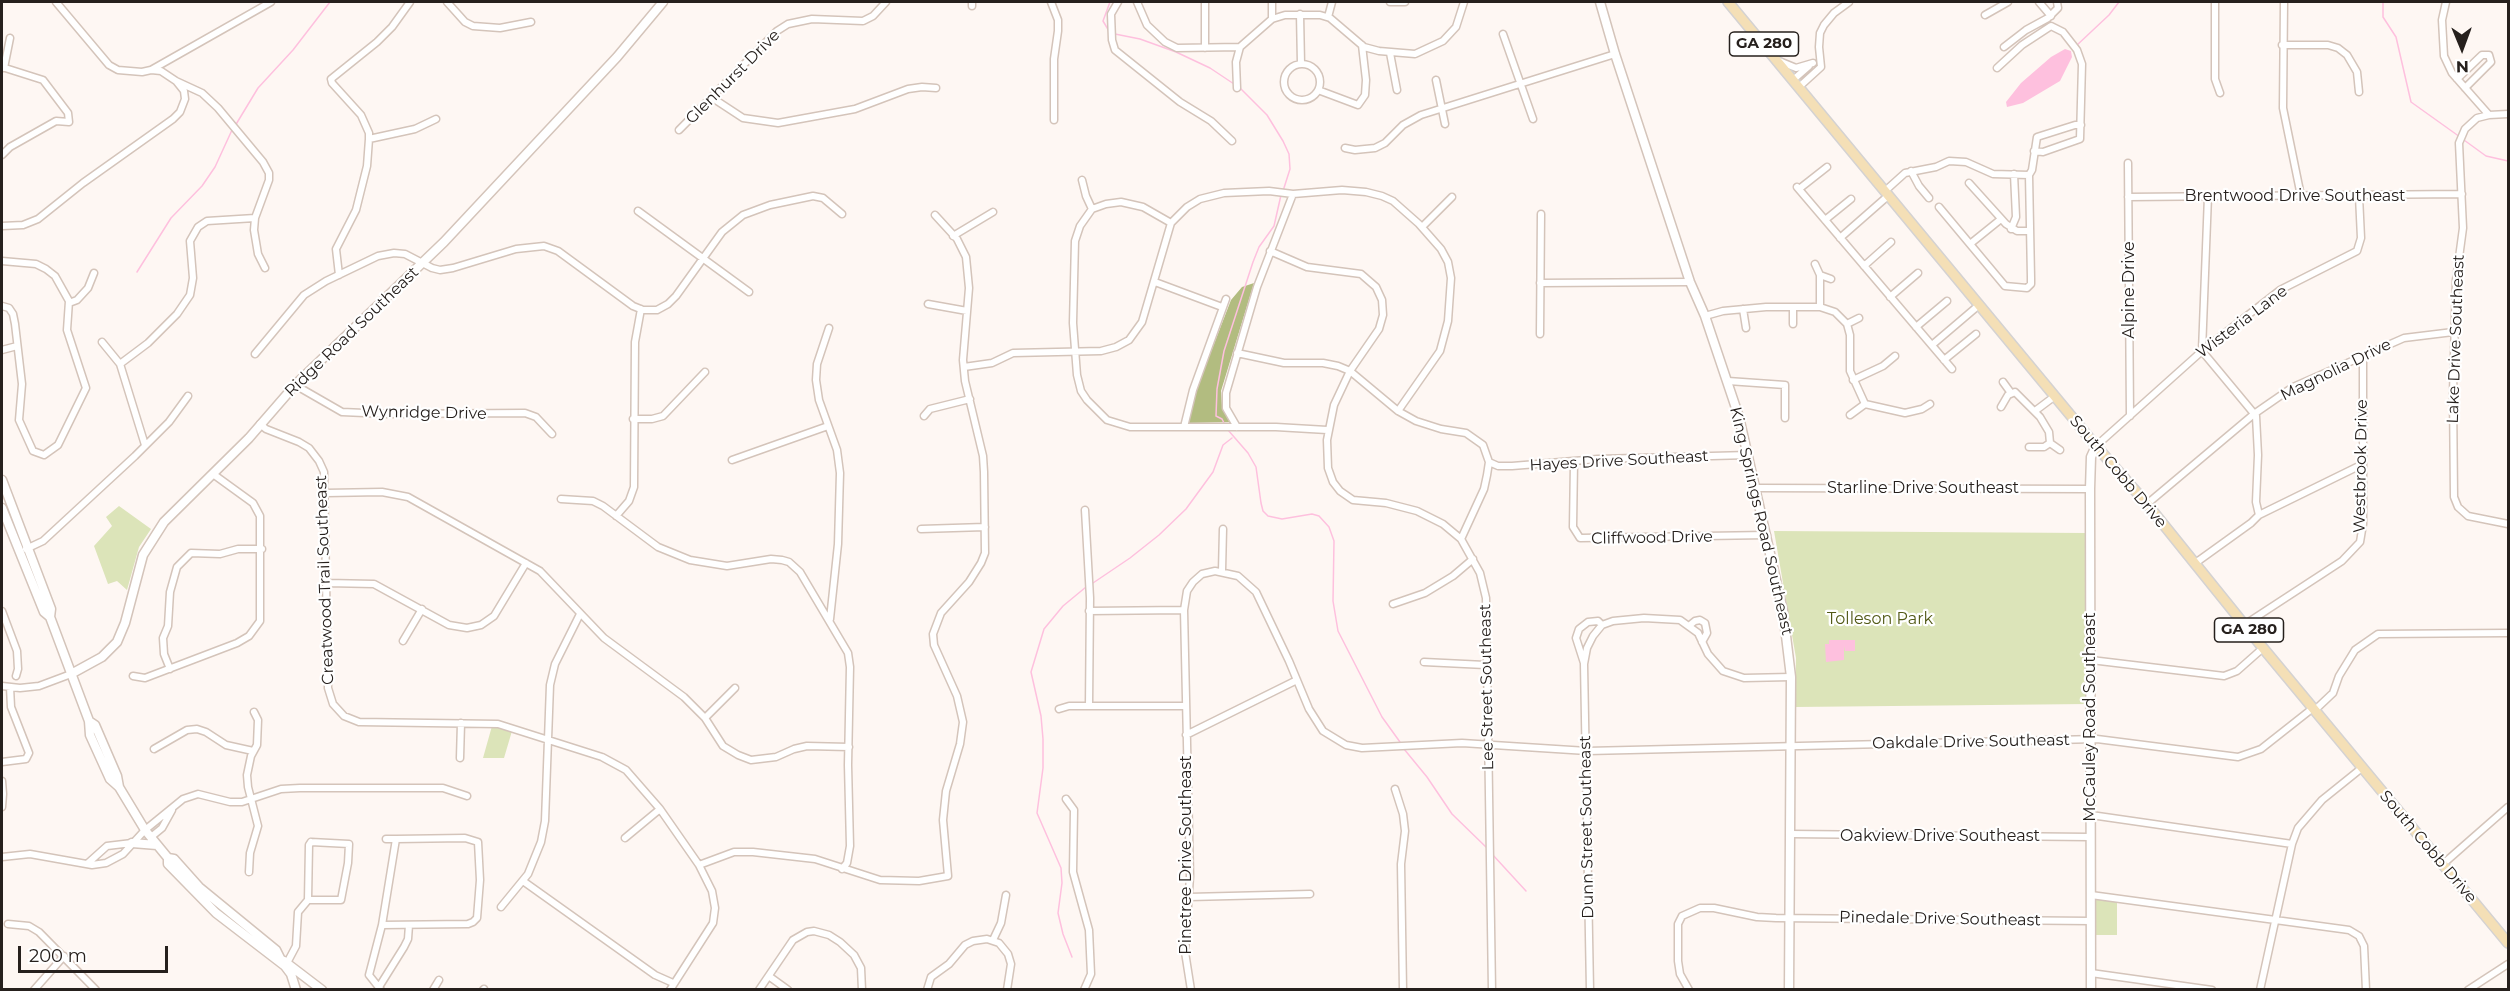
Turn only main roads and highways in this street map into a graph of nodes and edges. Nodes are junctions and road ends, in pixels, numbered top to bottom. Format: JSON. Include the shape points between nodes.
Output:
{"nodes":[{"id":1,"x":1728,"y":2,"type":"edge"},
{"id":2,"x":2508,"y":943,"type":"edge"}],
"edges":[{"from":1,"to":2,"type":"main road","name":"South Cobb Drive","number":"GA 280"}]}
